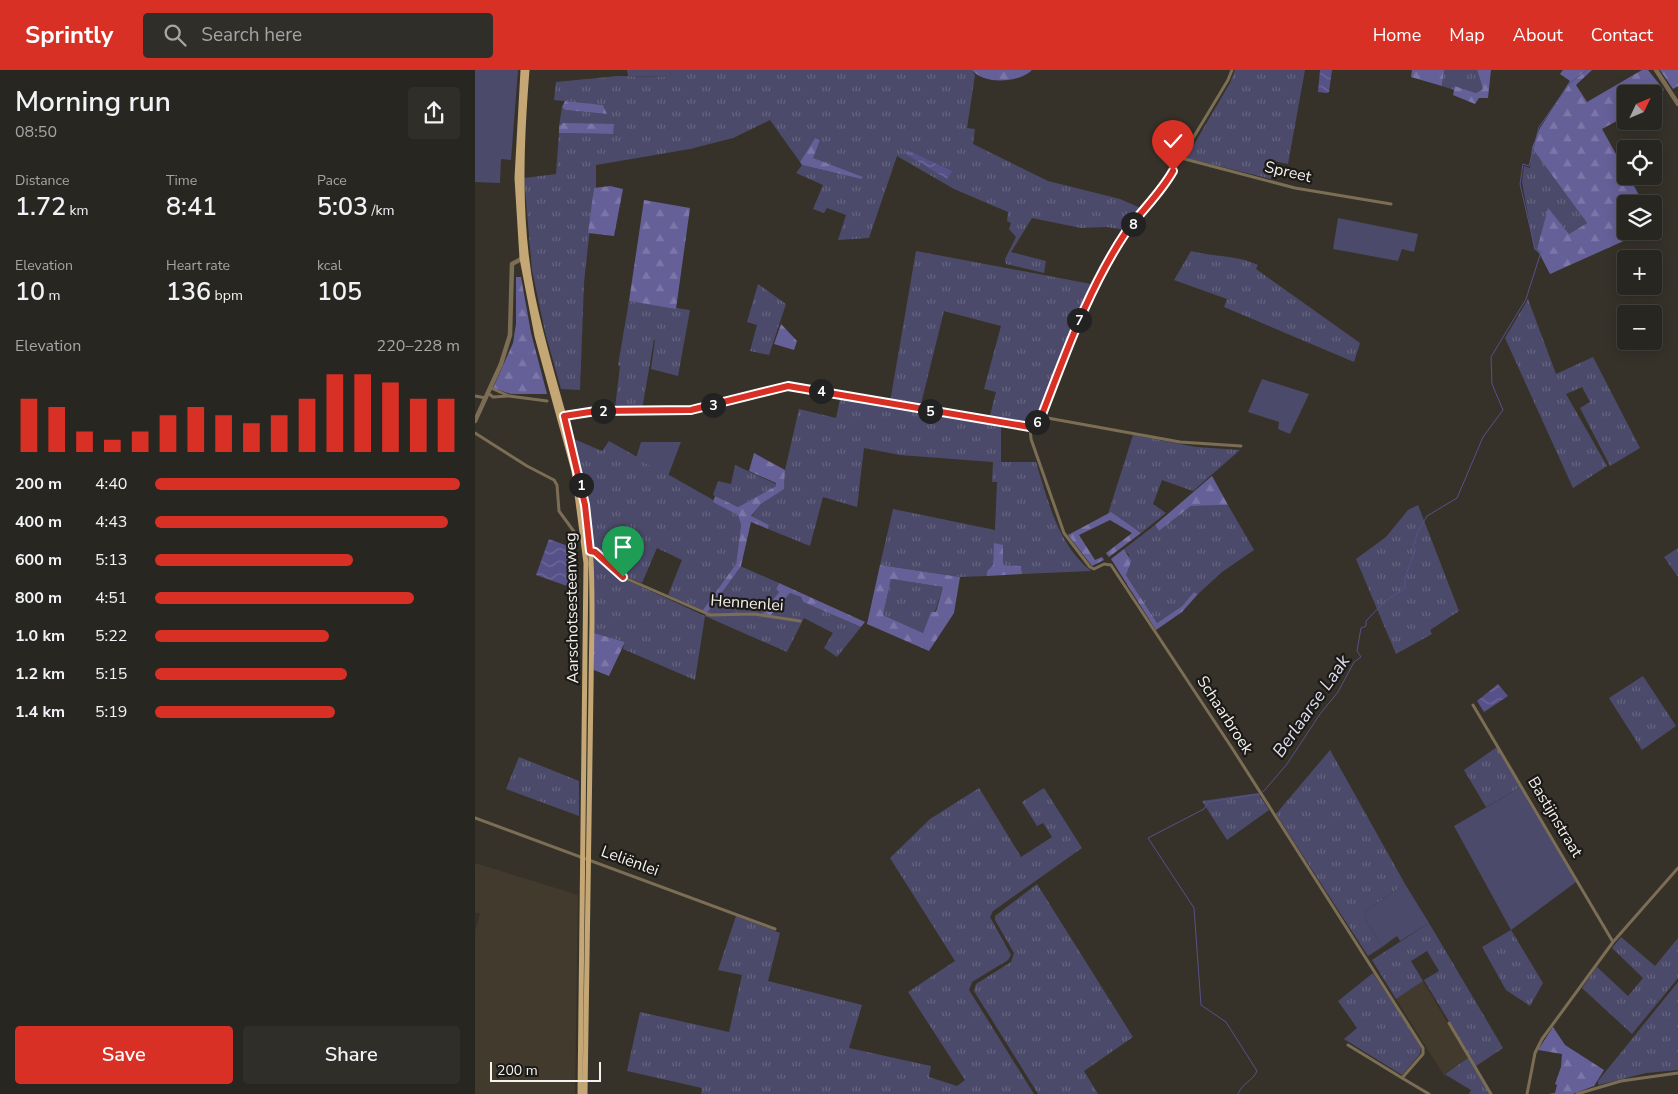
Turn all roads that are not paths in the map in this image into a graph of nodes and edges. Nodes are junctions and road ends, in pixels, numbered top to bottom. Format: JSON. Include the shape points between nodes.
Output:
{"nodes":[{"id":1,"x":525,"y":70,"type":"edge"},
{"id":2,"x":1232,"y":70,"type":"edge"},
{"id":3,"x":1656,"y":70,"type":"edge"},
{"id":4,"x":1678,"y":104,"type":"edge"},
{"id":5,"x":1181,"y":158,"type":"junction"},
{"id":6,"x":1391,"y":204,"type":"dead end"},
{"id":7,"x":524,"y":257,"type":"junction"},
{"id":8,"x":488,"y":393,"type":"junction"},
{"id":9,"x":475,"y":396,"type":"edge"},
{"id":10,"x":509,"y":396,"type":"junction"},
{"id":11,"x":547,"y":401,"type":"dead end"},
{"id":12,"x":562,"y":416,"type":"junction"},
{"id":13,"x":1041,"y":417,"type":"junction"},
{"id":14,"x":475,"y":421,"type":"edge"},
{"id":15,"x":1030,"y":427,"type":"junction"},
{"id":16,"x":475,"y":433,"type":"edge"},
{"id":17,"x":1241,"y":446,"type":"dead end"},
{"id":18,"x":584,"y":537,"type":"junction"},
{"id":19,"x":590,"y":551,"type":"junction"},
{"id":20,"x":799,"y":621,"type":"dead end"},
{"id":21,"x":1473,"y":705,"type":"dead end"},
{"id":22,"x":475,"y":818,"type":"edge"},
{"id":23,"x":586,"y":858,"type":"junction"},
{"id":24,"x":1678,"y":868,"type":"edge"},
{"id":25,"x":775,"y":929,"type":"dead end"},
{"id":26,"x":1613,"y":942,"type":"junction"},
{"id":27,"x":1449,"y":1023,"type":"dead end"},
{"id":28,"x":1348,"y":1045,"type":"dead end"},
{"id":29,"x":1678,"y":1073,"type":"edge"},
{"id":30,"x":1402,"y":1078,"type":"junction"},
{"id":31,"x":580,"y":1094,"type":"edge"},
{"id":32,"x":585,"y":1094,"type":"edge"},
{"id":33,"x":1429,"y":1094,"type":"edge"},
{"id":34,"x":1491,"y":1094,"type":"edge"},
{"id":35,"x":1527,"y":1094,"type":"edge"},
{"id":36,"x":1577,"y":1094,"type":"edge"}],
"edges":[{"from":1,"to":7,"type":"main road","name":"Aarschotsesteenweg","via":[[521,223]]},
{"from":2,"to":5,"type":"street"},
{"from":3,"to":4,"type":"street"},
{"from":5,"to":6,"type":"street","name":"Spreet","via":[[1295,188]]},
{"from":5,"to":13,"type":"street","via":[[1162,190],[1127,232],[1086,301]]},
{"from":7,"to":8,"type":"street","via":[[512,264],[510,335]]},
{"from":7,"to":12,"type":"main road","name":"Aarschotsesteenweg"},
{"from":8,"to":9,"type":"street"},
{"from":8,"to":10,"type":"street"},
{"from":8,"to":10,"type":"street","via":[[493,397]]},
{"from":8,"to":14,"type":"street"},
{"from":10,"to":11,"type":"street"},
{"from":12,"to":15,"type":"street","via":[[596,411],[691,410],[788,386]]},
{"from":12,"to":18,"type":"main road","name":"Aarschotsesteenweg"},
{"from":12,"to":19,"type":"main road","name":"Aarschotsesteenweg","via":[[585,505]]},
{"from":13,"to":15,"type":"street"},
{"from":13,"to":17,"type":"street","via":[[1180,442]]},
{"from":15,"to":30,"type":"street","name":"Schaarbroek","via":[[1031,439],[1066,538],[1094,569],[1104,564],[1111,565],[1423,1048],[1423,1054]]},
{"from":16,"to":18,"type":"street","via":[[554,480],[559,510],[575,532]]},
{"from":18,"to":23,"type":"main road","name":"Aarschotsesteenweg","via":[[587,588]]},
{"from":19,"to":20,"type":"street","name":"Hennenlei","via":[[623,577],[709,615],[754,614]]},
{"from":19,"to":23,"type":"main road","name":"Aarschotsesteenweg"},
{"from":21,"to":26,"type":"street","name":"Bastijnstraat"},
{"from":22,"to":23,"type":"street","name":"Leliënlei"},
{"from":23,"to":25,"type":"street","name":"Leliënlei"},
{"from":23,"to":31,"type":"main road","name":"Aarschotsesteenweg"},
{"from":23,"to":32,"type":"main road","name":"Aarschotsesteenweg"},
{"from":24,"to":26,"type":"street"},
{"from":26,"to":35,"type":"street","via":[[1538,1046]]},
{"from":27,"to":34,"type":"street"},
{"from":28,"to":30,"type":"street"},
{"from":29,"to":36,"type":"street","via":[[1621,1080]]},
{"from":30,"to":33,"type":"street"}]}
